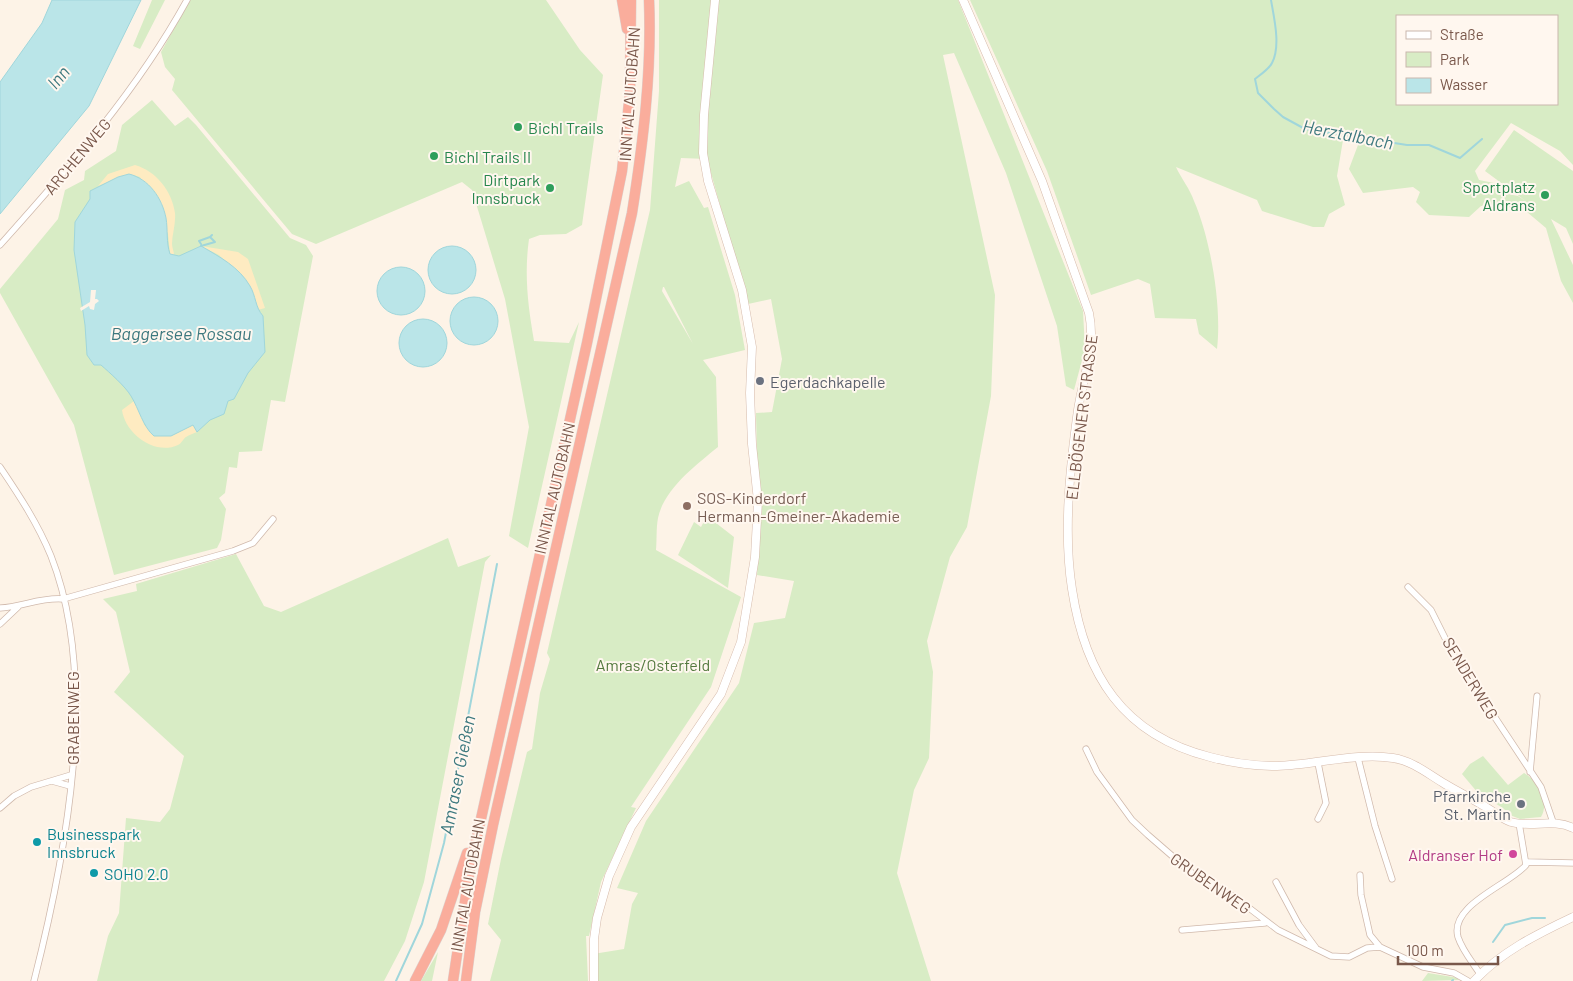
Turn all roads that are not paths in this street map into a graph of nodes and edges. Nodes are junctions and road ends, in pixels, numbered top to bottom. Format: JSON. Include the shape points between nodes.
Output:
{"nodes":[{"id":1,"x":187,"y":0,"type":"edge"},
{"id":2,"x":622,"y":0,"type":"edge"},
{"id":3,"x":632,"y":0,"type":"edge"},
{"id":4,"x":649,"y":0,"type":"edge"},
{"id":5,"x":715,"y":0,"type":"edge"},
{"id":6,"x":963,"y":0,"type":"edge"},
{"id":7,"x":632,"y":42,"type":"junction"},
{"id":8,"x":0,"y":245,"type":"edge"},
{"id":9,"x":0,"y":467,"type":"edge"},
{"id":10,"x":273,"y":519,"type":"dead end"},
{"id":11,"x":1408,"y":587,"type":"dead end"},
{"id":12,"x":63,"y":599,"type":"junction"},
{"id":13,"x":18,"y":607,"type":"junction"},
{"id":14,"x":0,"y":608,"type":"edge"},
{"id":15,"x":0,"y":624,"type":"edge"},
{"id":16,"x":1537,"y":696,"type":"dead end"},
{"id":17,"x":1086,"y":749,"type":"dead end"},
{"id":18,"x":1358,"y":758,"type":"junction"},
{"id":19,"x":1318,"y":763,"type":"junction"},
{"id":20,"x":1530,"y":772,"type":"junction"},
{"id":21,"x":71,"y":775,"type":"junction"},
{"id":22,"x":52,"y":780,"type":"junction"},
{"id":23,"x":70,"y":786,"type":"junction"},
{"id":24,"x":0,"y":808,"type":"edge"},
{"id":25,"x":1318,"y":819,"type":"dead end"},
{"id":26,"x":1553,"y":822,"type":"junction"},
{"id":27,"x":1519,"y":823,"type":"junction"},
{"id":28,"x":1573,"y":828,"type":"edge"},
{"id":29,"x":477,"y":834,"type":"junction"},
{"id":30,"x":1528,"y":862,"type":"junction"},
{"id":31,"x":1573,"y":863,"type":"edge"},
{"id":32,"x":1360,"y":875,"type":"dead end"},
{"id":33,"x":1392,"y":879,"type":"dead end"},
{"id":34,"x":1276,"y":882,"type":"dead end"},
{"id":35,"x":1573,"y":918,"type":"edge"},
{"id":36,"x":1265,"y":923,"type":"junction"},
{"id":37,"x":1182,"y":930,"type":"dead end"},
{"id":38,"x":1380,"y":947,"type":"junction"},
{"id":39,"x":1317,"y":949,"type":"junction"},
{"id":40,"x":1480,"y":974,"type":"junction"},
{"id":41,"x":34,"y":981,"type":"edge"},
{"id":42,"x":415,"y":981,"type":"edge"},
{"id":43,"x":454,"y":981,"type":"edge"},
{"id":44,"x":466,"y":981,"type":"edge"},
{"id":45,"x":594,"y":981,"type":"edge"},
{"id":46,"x":1468,"y":981,"type":"edge"},
{"id":47,"x":1474,"y":981,"type":"edge"}],
"edges":[{"from":1,"to":8,"type":"street","name":"ARCHENWEG","via":[[98,134]]},
{"from":2,"to":7,"type":"highway"},
{"from":3,"to":7,"type":"highway","name":"INNTAL AUTOBAHN"},
{"from":4,"to":44,"type":"highway","name":"INNTAL AUTOBAHN","via":[[645,117],[632,214],[483,872]]},
{"from":5,"to":45,"type":"main road","via":[[703,153],[708,182],[742,290],[752,347],[750,393],[758,509],[755,557],[741,642],[721,694],[631,827],[609,876],[594,938]]},
{"from":6,"to":19,"type":"main road","name":"ELLBÖGENER STRASSE","via":[[1042,181],[1091,321],[1091,353],[1078,410],[1068,527],[1072,591],[1089,654],[1100,679],[1119,706],[1172,744],[1199,754],[1246,764]]},
{"from":7,"to":29,"type":"highway","name":"INNTAL AUTOBAHN","via":[[622,171],[605,262]]},
{"from":9,"to":12,"type":"street","name":"GRABENWEG","via":[[31,514],[51,556]]},
{"from":10,"to":12,"type":"street","via":[[253,543],[234,551]]},
{"from":11,"to":20,"type":"street","name":"SENDERWEG","via":[[1431,610],[1453,654]]},
{"from":12,"to":13,"type":"street","via":[[44,599]]},
{"from":12,"to":21,"type":"street","name":"GRABENWEG","via":[[72,652],[75,732]]},
{"from":13,"to":14,"type":"street"},
{"from":13,"to":15,"type":"street"},
{"from":16,"to":20,"type":"street"},
{"from":17,"to":36,"type":"street","name":"GRUBENWEG","via":[[1097,772],[1140,828],[1193,874],[1236,898]]},
{"from":18,"to":19,"type":"main road","name":"ELLBÖGENER STRASSE"},
{"from":18,"to":27,"type":"main road","name":"ELLBÖGENER STRASSE","via":[[1391,757],[1405,761],[1502,817]]},
{"from":18,"to":33,"type":"street"},
{"from":19,"to":25,"type":"street","via":[[1326,803]]},
{"from":20,"to":26,"type":"street","name":"SENDERWEG","via":[[1545,794]]},
{"from":21,"to":22,"type":"street"},
{"from":21,"to":23,"type":"street","name":"GRABENWEG"},
{"from":22,"to":23,"type":"street"},
{"from":22,"to":24,"type":"street","via":[[14,796]]},
{"from":23,"to":41,"type":"street","name":"GRABENWEG","via":[[63,846]]},
{"from":26,"to":27,"type":"main road"},
{"from":26,"to":28,"type":"main road"},
{"from":27,"to":30,"type":"street"},
{"from":29,"to":42,"type":"highway","via":[[466,853],[442,930]]},
{"from":29,"to":43,"type":"highway","name":"INNTAL AUTOBAHN","via":[[463,907]]},
{"from":30,"to":31,"type":"street"},
{"from":30,"to":40,"type":"street","via":[[1514,876],[1466,909],[1460,918],[1458,938]]},
{"from":32,"to":38,"type":"street","via":[[1370,935]]},
{"from":34,"to":39,"type":"street","via":[[1299,926]]},
{"from":35,"to":40,"type":"main road","via":[[1518,945]]},
{"from":36,"to":37,"type":"street","name":"GRUBENWEG"},
{"from":36,"to":39,"type":"street","name":"GRUBENWEG"},
{"from":38,"to":39,"type":"street","name":"GRUBENWEG","via":[[1339,958]]},
{"from":38,"to":46,"type":"street"},
{"from":40,"to":47,"type":"main road"}]}
